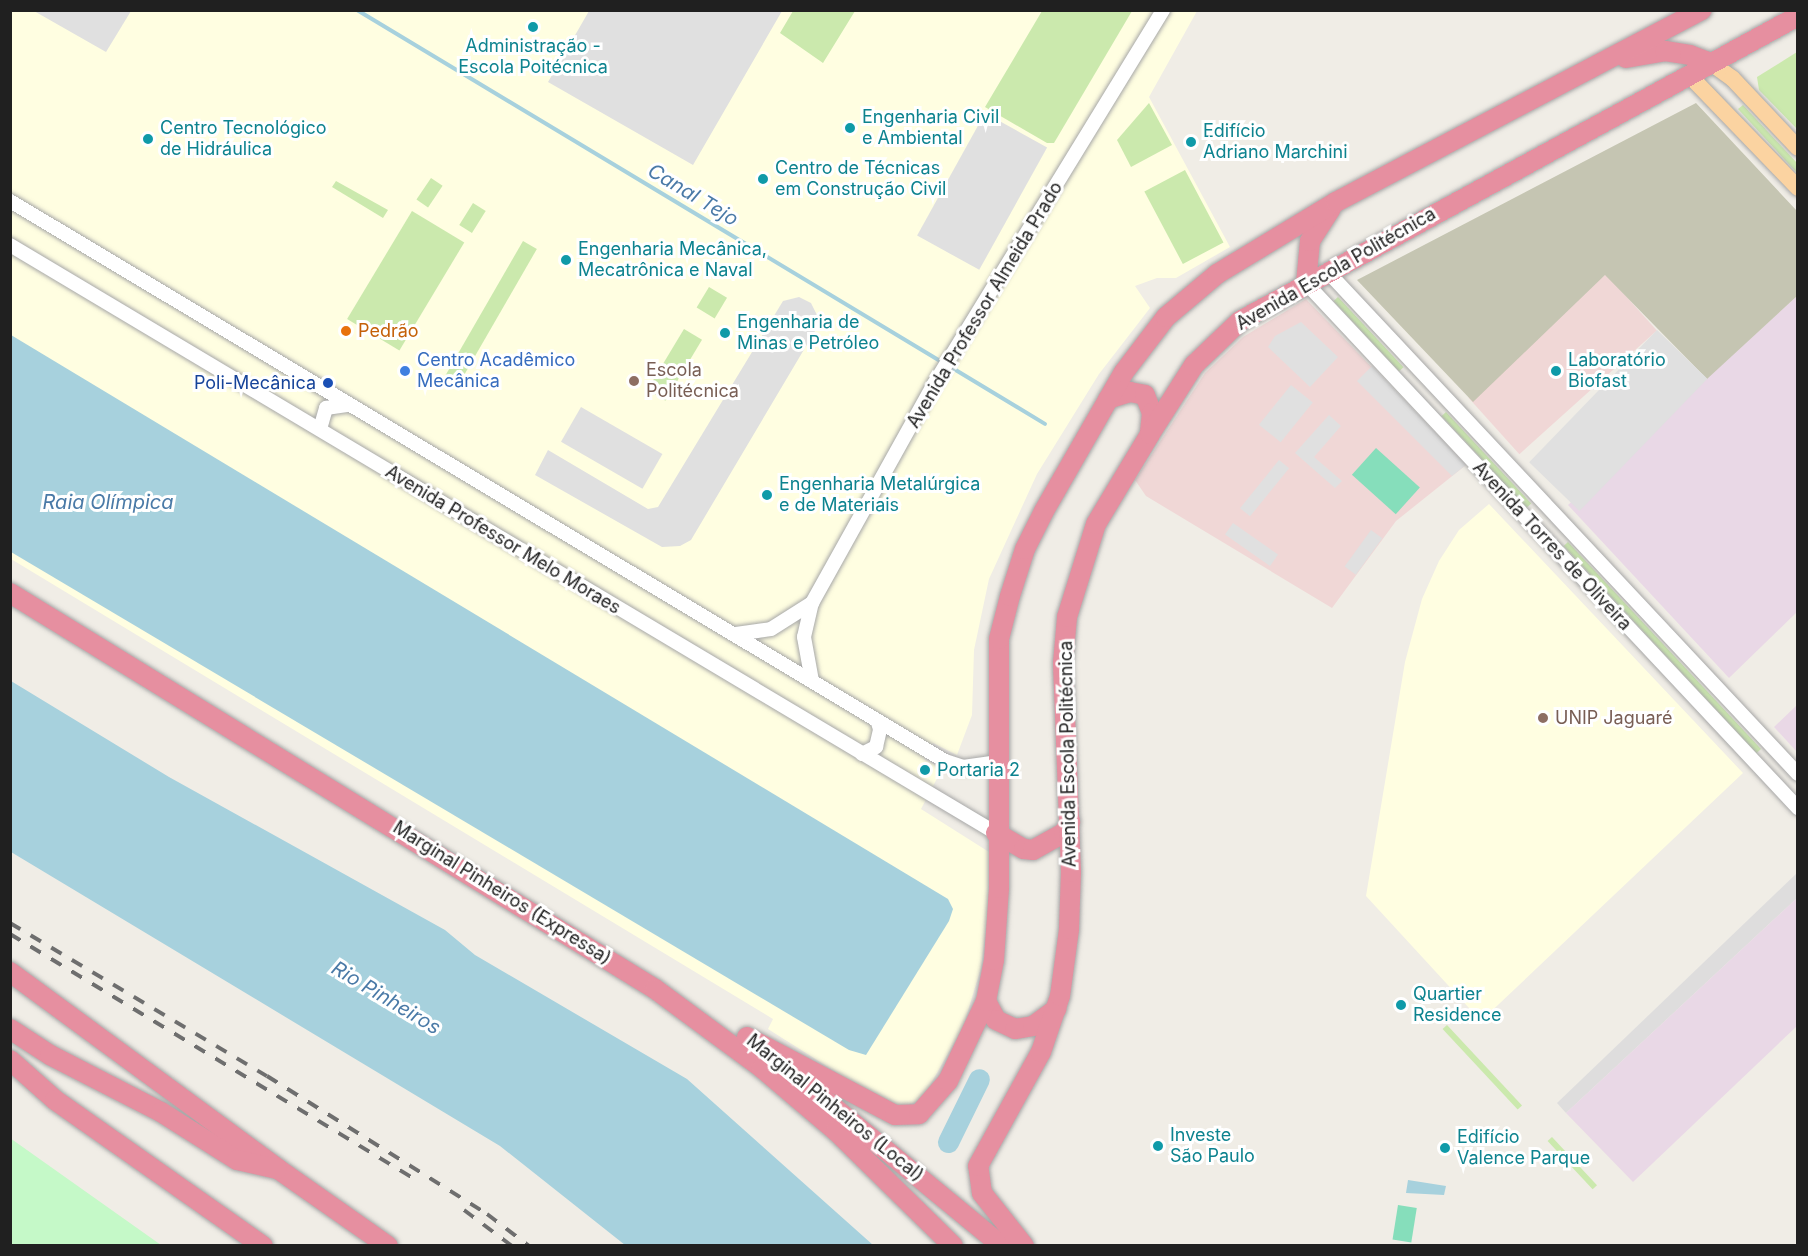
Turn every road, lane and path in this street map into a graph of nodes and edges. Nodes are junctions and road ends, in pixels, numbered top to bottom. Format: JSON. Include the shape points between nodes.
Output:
{"nodes":[{"id":1,"x":1163,"y":10,"type":"edge"},
{"id":2,"x":1702,"y":10,"type":"edge"},
{"id":3,"x":1797,"y":16,"type":"edge"},
{"id":4,"x":1605,"y":63,"type":"junction"},
{"id":5,"x":1711,"y":63,"type":"junction"},
{"id":6,"x":1689,"y":75,"type":"junction"},
{"id":7,"x":1797,"y":148,"type":"edge"},
{"id":8,"x":1797,"y":188,"type":"edge"},
{"id":9,"x":10,"y":201,"type":"edge"},
{"id":10,"x":1336,"y":202,"type":"junction"},
{"id":11,"x":10,"y":245,"type":"edge"},
{"id":12,"x":1327,"y":271,"type":"junction"},
{"id":13,"x":1306,"y":283,"type":"junction"},
{"id":14,"x":1435,"y":387,"type":"junction"},
{"id":15,"x":1108,"y":399,"type":"junction"},
{"id":16,"x":1418,"y":404,"type":"junction"},
{"id":17,"x":347,"y":405,"type":"junction"},
{"id":18,"x":320,"y":429,"type":"junction"},
{"id":19,"x":1150,"y":434,"type":"junction"},
{"id":20,"x":10,"y":593,"type":"edge"},
{"id":21,"x":812,"y":603,"type":"junction"},
{"id":22,"x":736,"y":634,"type":"junction"},
{"id":23,"x":812,"y":681,"type":"junction"},
{"id":24,"x":877,"y":720,"type":"junction"},
{"id":25,"x":862,"y":754,"type":"junction"},
{"id":26,"x":1782,"y":758,"type":"junction"},
{"id":27,"x":997,"y":762,"type":"junction"},
{"id":28,"x":1765,"y":773,"type":"junction"},
{"id":29,"x":1797,"y":774,"type":"edge"},
{"id":30,"x":1797,"y":808,"type":"edge"},
{"id":31,"x":1070,"y":822,"type":"junction"},
{"id":32,"x":996,"y":833,"type":"junction"},
{"id":33,"x":10,"y":972,"type":"edge"},
{"id":34,"x":656,"y":988,"type":"junction"},
{"id":35,"x":986,"y":1001,"type":"junction"},
{"id":36,"x":1056,"y":1009,"type":"junction"},
{"id":37,"x":10,"y":1029,"type":"edge"},
{"id":38,"x":747,"y":1037,"type":"junction"},
{"id":39,"x":10,"y":1060,"type":"edge"},
{"id":40,"x":278,"y":1169,"type":"junction"},
{"id":41,"x":263,"y":1245,"type":"edge"},
{"id":42,"x":388,"y":1245,"type":"edge"},
{"id":43,"x":953,"y":1245,"type":"edge"},
{"id":44,"x":1002,"y":1245,"type":"edge"},
{"id":45,"x":1024,"y":1245,"type":"edge"}],
"edges":[{"from":1,"to":21,"type":"street","name":"Avenida Professor Almeida Prado","via":[[934,384]]},
{"from":2,"to":4,"type":"highway"},
{"from":3,"to":5,"type":"highway","name":"Avenida Escola Politécnica"},
{"from":4,"to":5,"type":"highway","via":[[1665,51]]},
{"from":4,"to":10,"type":"highway"},
{"from":5,"to":6,"type":"highway","name":"Avenida Escola Politécnica"},
{"from":5,"to":7,"type":"main road","via":[[1732,78]]},
{"from":6,"to":8,"type":"main road"},
{"from":6,"to":12,"type":"highway","name":"Avenida Escola Politécnica"},
{"from":9,"to":17,"type":"street","name":"Avenida Professor Melo Moraes"},
{"from":10,"to":13,"type":"highway","via":[[1310,241]]},
{"from":10,"to":15,"type":"highway","via":[[1261,245],[1193,292],[1166,317]]},
{"from":11,"to":18,"type":"street","name":"Avenida Professor Melo Moraes"},
{"from":12,"to":13,"type":"highway","name":"Avenida Escola Politécnica"},
{"from":12,"to":14,"type":"street","name":"Avenida Torres de Oliveira"},
{"from":13,"to":16,"type":"street","name":"Avenida Torres de Oliveira"},
{"from":13,"to":19,"type":"highway","name":"Avenida Escola Politécnica","via":[[1240,321],[1212,344]]},
{"from":14,"to":16,"type":"street"},
{"from":14,"to":26,"type":"street","name":"Avenida Torres de Oliveira"},
{"from":15,"to":19,"type":"highway","via":[[1130,392],[1145,395],[1152,413]]},
{"from":15,"to":27,"type":"highway","via":[[1039,520],[1010,596],[999,639]]},
{"from":16,"to":28,"type":"street","name":"Avenida Torres de Oliveira"},
{"from":17,"to":18,"type":"street","via":[[326,408]]},
{"from":17,"to":22,"type":"street","name":"Avenida Professor Melo Moraes"},
{"from":18,"to":25,"type":"street","name":"Avenida Professor Melo Moraes"},
{"from":19,"to":31,"type":"highway","name":"Avenida Escola Politécnica","via":[[1096,524],[1067,617],[1063,663]]},
{"from":20,"to":34,"type":"highway","name":"Marginal Pinheiros (Expressa)"},
{"from":21,"to":22,"type":"street","name":"Avenida Professor Almeida Prado","via":[[771,629]]},
{"from":21,"to":23,"type":"street","name":"Avenida Professor Almeida Prado","via":[[804,638]]},
{"from":22,"to":23,"type":"street","name":"Avenida Professor Melo Moraes"},
{"from":23,"to":24,"type":"street","name":"Avenida Professor Melo Moraes"},
{"from":24,"to":25,"type":"street","via":[[880,729],[876,747]]},
{"from":24,"to":27,"type":"street","name":"Avenida Professor Melo Moraes","via":[[954,765]]},
{"from":25,"to":32,"type":"street","name":"Avenida Professor Melo Moraes"},
{"from":26,"to":28,"type":"street"},
{"from":26,"to":29,"type":"street","name":"Avenida Torres de Oliveira"},
{"from":27,"to":32,"type":"highway"},
{"from":28,"to":30,"type":"street","name":"Avenida Torres de Oliveira"},
{"from":31,"to":32,"type":"highway","via":[[1064,833],[1033,850]]},
{"from":31,"to":36,"type":"highway","name":"Avenida Escola Politécnica","via":[[1069,928]]},
{"from":32,"to":35,"type":"highway","via":[[998,920]]},
{"from":33,"to":40,"type":"highway"},
{"from":34,"to":38,"type":"highway","name":"Marginal Pinheiros (Local)"},
{"from":34,"to":43,"type":"highway","name":"Marginal Pinheiros (Expressa)","via":[[762,1068],[836,1131]]},
{"from":35,"to":36,"type":"highway","via":[[996,1020],[1015,1029],[1033,1026]]},
{"from":35,"to":38,"type":"highway","via":[[948,1081],[927,1108],[907,1116],[885,1112],[800,1062]]},
{"from":36,"to":45,"type":"highway","name":"Avenida Escola Politécnica","via":[[1041,1052],[978,1166],[982,1193]]},
{"from":37,"to":40,"type":"highway","via":[[161,1112],[237,1160],[263,1169]]},
{"from":38,"to":44,"type":"highway","name":"Marginal Pinheiros (Local)"},
{"from":39,"to":41,"type":"highway","via":[[55,1100]]},
{"from":40,"to":42,"type":"highway"}]}
